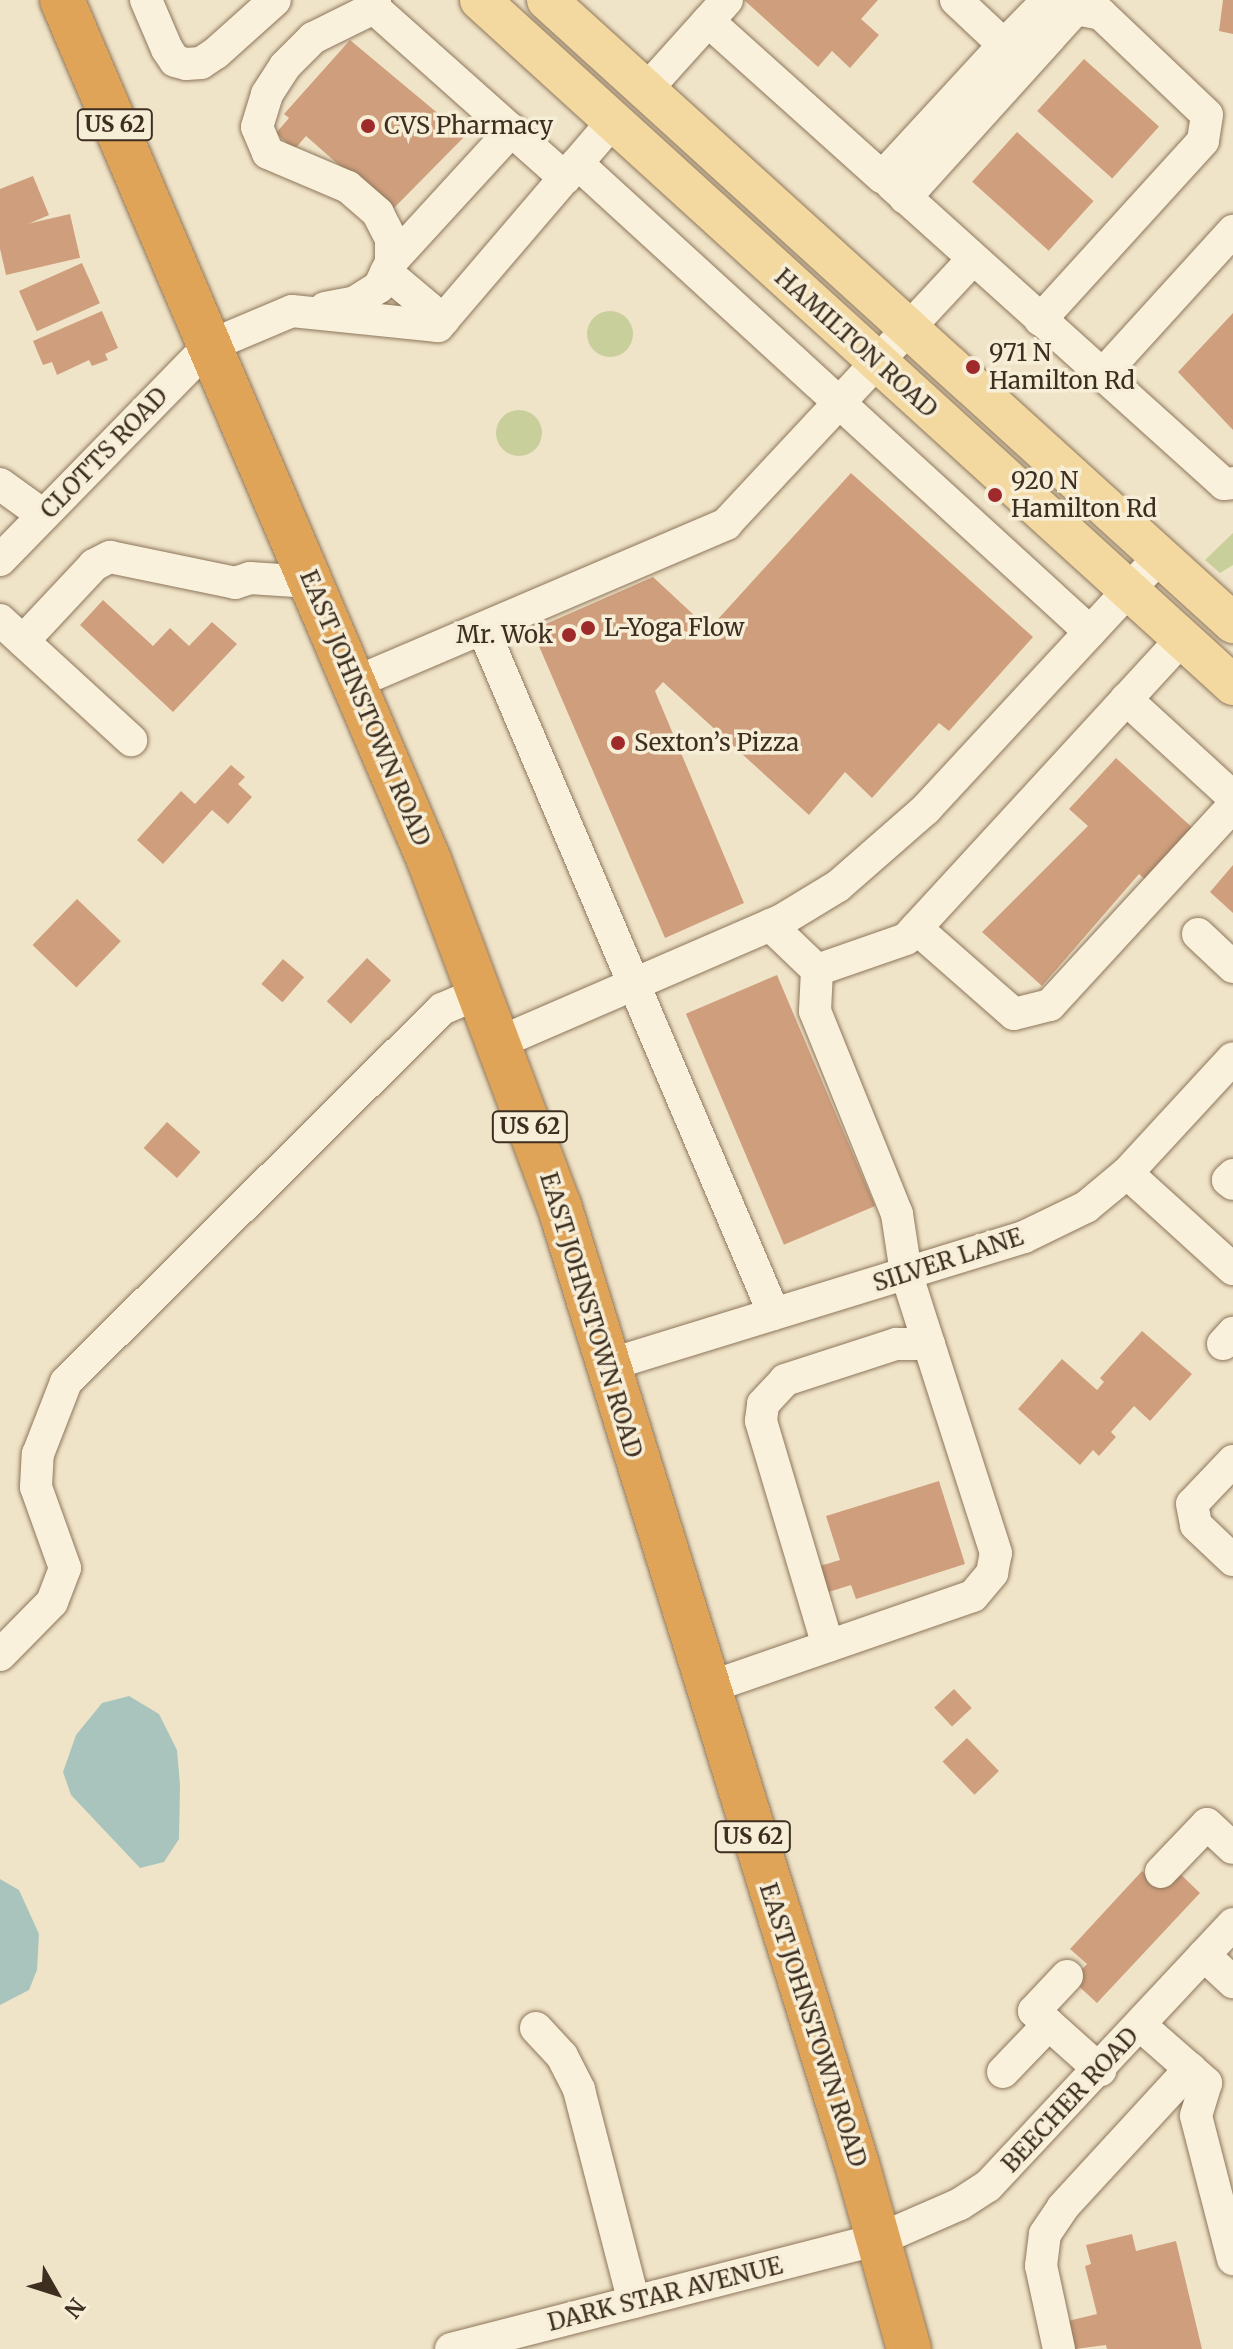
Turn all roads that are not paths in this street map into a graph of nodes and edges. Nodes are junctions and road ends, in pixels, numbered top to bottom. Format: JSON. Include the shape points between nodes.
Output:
{"nodes":[{"id":1,"x":275,"y":0,"type":"edge"},
{"id":2,"x":547,"y":0,"type":"edge"},
{"id":3,"x":956,"y":0,"type":"edge"},
{"id":4,"x":1048,"y":0,"type":"edge"},
{"id":5,"x":63,"y":1,"type":"edge"},
{"id":6,"x":375,"y":4,"type":"edge"},
{"id":7,"x":493,"y":4,"type":"edge"},
{"id":8,"x":156,"y":5,"type":"edge"},
{"id":9,"x":717,"y":11,"type":"edge"},
{"id":10,"x":1004,"y":45,"type":"junction"},
{"id":11,"x":646,"y":90,"type":"junction"},
{"id":12,"x":613,"y":121,"type":"junction"},
{"id":13,"x":512,"y":130,"type":"junction"},
{"id":14,"x":571,"y":170,"type":"junction"},
{"id":15,"x":894,"y":187,"type":"junction"},
{"id":16,"x":1233,"y":231,"type":"edge"},
{"id":17,"x":973,"y":259,"type":"junction"},
{"id":18,"x":389,"y":267,"type":"junction"},
{"id":19,"x":306,"y":312,"type":"junction"},
{"id":20,"x":443,"y":320,"type":"junction"},
{"id":21,"x":1040,"y":320,"type":"junction"},
{"id":22,"x":909,"y":330,"type":"junction"},
{"id":23,"x":209,"y":346,"type":"junction"},
{"id":24,"x":878,"y":363,"type":"junction"},
{"id":25,"x":1102,"y":375,"type":"junction"},
{"id":26,"x":841,"y":402,"type":"junction"},
{"id":27,"x":1233,"y":483,"type":"edge"},
{"id":28,"x":0,"y":484,"type":"edge"},
{"id":29,"x":43,"y":515,"type":"junction"},
{"id":30,"x":290,"y":532,"type":"junction"},
{"id":31,"x":1159,"y":557,"type":"junction"},
{"id":32,"x":0,"y":560,"type":"edge"},
{"id":33,"x":250,"y":578,"type":"junction"},
{"id":34,"x":311,"y":582,"type":"junction"},
{"id":35,"x":1129,"y":590,"type":"junction"},
{"id":36,"x":1233,"y":623,"type":"edge"},
{"id":37,"x":483,"y":629,"type":"junction"},
{"id":38,"x":12,"y":631,"type":"edge"},
{"id":39,"x":1090,"y":632,"type":"junction"},
{"id":40,"x":1182,"y":639,"type":"junction"},
{"id":41,"x":354,"y":683,"type":"junction"},
{"id":42,"x":1233,"y":685,"type":"edge"},
{"id":43,"x":1126,"y":699,"type":"junction"},
{"id":44,"x":131,"y":740,"type":"dead end"},
{"id":45,"x":1233,"y":797,"type":"edge"},
{"id":46,"x":1233,"y":806,"type":"edge"},
{"id":47,"x":770,"y":925,"type":"junction"},
{"id":48,"x":916,"y":928,"type":"junction"},
{"id":49,"x":1198,"y":934,"type":"dead end"},
{"id":50,"x":1233,"y":967,"type":"edge"},
{"id":51,"x":817,"y":970,"type":"junction"},
{"id":52,"x":631,"y":985,"type":"junction"},
{"id":53,"x":479,"y":993,"type":"junction"},
{"id":54,"x":498,"y":1043,"type":"junction"},
{"id":55,"x":1233,"y":1058,"type":"edge"},
{"id":56,"x":1127,"y":1173,"type":"junction"},
{"id":57,"x":1233,"y":1175,"type":"edge"},
{"id":58,"x":1233,"y":1184,"type":"edge"},
{"id":59,"x":1233,"y":1269,"type":"edge"},
{"id":60,"x":906,"y":1273,"type":"junction"},
{"id":61,"x":774,"y":1314,"type":"junction"},
{"id":62,"x":929,"y":1344,"type":"junction"},
{"id":63,"x":608,"y":1365,"type":"junction"},
{"id":64,"x":1233,"y":1461,"type":"edge"},
{"id":65,"x":1233,"y":1560,"type":"edge"},
{"id":66,"x":828,"y":1646,"type":"junction"},
{"id":67,"x":0,"y":1655,"type":"edge"},
{"id":68,"x":707,"y":1688,"type":"junction"},
{"id":69,"x":1229,"y":1836,"type":"edge"},
{"id":70,"x":1161,"y":1872,"type":"dead end"},
{"id":71,"x":1233,"y":1924,"type":"edge"},
{"id":72,"x":1204,"y":1955,"type":"junction"},
{"id":73,"x":1067,"y":1976,"type":"dead end"},
{"id":74,"x":1233,"y":1982,"type":"edge"},
{"id":75,"x":1049,"y":2024,"type":"junction"},
{"id":76,"x":1140,"y":2025,"type":"junction"},
{"id":77,"x":536,"y":2028,"type":"dead end"},
{"id":78,"x":1100,"y":2070,"type":"junction"},
{"id":79,"x":1003,"y":2072,"type":"dead end"},
{"id":80,"x":1210,"y":2079,"type":"edge"},
{"id":81,"x":880,"y":2239,"type":"junction"},
{"id":82,"x":1233,"y":2259,"type":"edge"},
{"id":83,"x":634,"y":2302,"type":"junction"},
{"id":84,"x":451,"y":2349,"type":"edge"},
{"id":85,"x":909,"y":2349,"type":"edge"},
{"id":86,"x":1059,"y":2349,"type":"edge"}],
"edges":[{"from":1,"to":8,"type":"street","via":[[201,63],[175,61]]},
{"from":2,"to":11,"type":"main road","name":"HAMILTON ROAD"},
{"from":3,"to":10,"type":"street"},
{"from":4,"to":10,"type":"street"},
{"from":5,"to":23,"type":"highway","name":"EAST JOHNSTOWN ROAD","number":"US 62"},
{"from":6,"to":13,"type":"street"},
{"from":6,"to":18,"type":"street","via":[[313,38],[285,66],[267,94],[257,127],[268,153],[348,187],[378,213],[391,239]]},
{"from":7,"to":12,"type":"main road","name":"HAMILTON ROAD"},
{"from":9,"to":11,"type":"street"},
{"from":9,"to":15,"type":"street"},
{"from":10,"to":15,"type":"street"},
{"from":11,"to":22,"type":"main road","name":"HAMILTON ROAD"},
{"from":12,"to":14,"type":"street"},
{"from":12,"to":24,"type":"main road","name":"HAMILTON ROAD"},
{"from":13,"to":14,"type":"street"},
{"from":13,"to":18,"type":"street"},
{"from":14,"to":20,"type":"street"},
{"from":14,"to":26,"type":"street"},
{"from":15,"to":17,"type":"street"},
{"from":15,"to":21,"type":"street","via":[[1076,9],[1101,14],[1207,115],[1203,141]]},
{"from":16,"to":25,"type":"street"},
{"from":17,"to":21,"type":"street"},
{"from":17,"to":22,"type":"street"},
{"from":18,"to":19,"type":"street","via":[[379,287],[355,302]]},
{"from":18,"to":20,"type":"street"},
{"from":19,"to":20,"type":"street","via":[[438,326]]},
{"from":19,"to":23,"type":"street","via":[[292,311]]},
{"from":21,"to":25,"type":"street"},
{"from":22,"to":24,"type":"street"},
{"from":22,"to":31,"type":"main road","name":"HAMILTON ROAD"},
{"from":23,"to":29,"type":"street","name":"CLOTTS ROAD"},
{"from":23,"to":30,"type":"highway","name":"EAST JOHNSTOWN ROAD","number":"US 62"},
{"from":24,"to":26,"type":"street"},
{"from":24,"to":35,"type":"main road","name":"HAMILTON ROAD"},
{"from":25,"to":27,"type":"street","via":[[1224,484]]},
{"from":26,"to":37,"type":"street","via":[[726,524]]},
{"from":26,"to":39,"type":"street"},
{"from":28,"to":29,"type":"street"},
{"from":29,"to":32,"type":"street","name":"CLOTTS ROAD"},
{"from":30,"to":33,"type":"street"},
{"from":30,"to":34,"type":"highway","name":"EAST JOHNSTOWN ROAD","number":"US 62"},
{"from":31,"to":35,"type":"street"},
{"from":31,"to":36,"type":"main road","name":"HAMILTON ROAD"},
{"from":33,"to":34,"type":"street"},
{"from":33,"to":38,"type":"street","via":[[235,583],[110,557]]},
{"from":34,"to":41,"type":"highway","name":"EAST JOHNSTOWN ROAD","number":"US 62"},
{"from":35,"to":39,"type":"street"},
{"from":35,"to":40,"type":"main road","name":"HAMILTON ROAD"},
{"from":37,"to":41,"type":"street"},
{"from":37,"to":52,"type":"street"},
{"from":38,"to":44,"type":"street"},
{"from":39,"to":47,"type":"street","via":[[926,809],[838,886]]},
{"from":40,"to":42,"type":"main road","name":"HAMILTON ROAD"},
{"from":40,"to":43,"type":"street"},
{"from":41,"to":53,"type":"highway","name":"EAST JOHNSTOWN ROAD","number":"US 62"},
{"from":43,"to":45,"type":"street"},
{"from":43,"to":48,"type":"street"},
{"from":46,"to":48,"type":"street","via":[[1050,1005],[1014,1014]]},
{"from":47,"to":51,"type":"street"},
{"from":47,"to":52,"type":"street"},
{"from":48,"to":51,"type":"street","via":[[906,939]]},
{"from":49,"to":50,"type":"street"},
{"from":51,"to":60,"type":"street","via":[[815,1011],[897,1214]]},
{"from":52,"to":54,"type":"street"},
{"from":52,"to":61,"type":"street"},
{"from":53,"to":54,"type":"highway","name":"EAST JOHNSTOWN ROAD","number":"US 62"},
{"from":53,"to":67,"type":"street","via":[[442,1009],[66,1382],[38,1454],[36,1487],[65,1568],[52,1602]]},
{"from":54,"to":63,"type":"highway","name":"EAST JOHNSTOWN ROAD","number":"US 62","via":[[559,1205]]},
{"from":55,"to":56,"type":"street","name":"SILVER LANE"},
{"from":56,"to":59,"type":"street"},
{"from":56,"to":60,"type":"street","name":"SILVER LANE","via":[[1086,1207],[1024,1237]]},
{"from":57,"to":58,"type":"street","via":[[1228,1180]]},
{"from":60,"to":61,"type":"street","name":"SILVER LANE"},
{"from":60,"to":62,"type":"street"},
{"from":61,"to":63,"type":"street","name":"SILVER LANE"},
{"from":62,"to":66,"type":"street","via":[[996,1553],[992,1573],[973,1596]]},
{"from":62,"to":66,"type":"street","via":[[896,1344],[785,1380],[763,1404],[761,1421]]},
{"from":63,"to":68,"type":"highway","name":"EAST JOHNSTOWN ROAD","number":"US 62"},
{"from":64,"to":65,"type":"street","via":[[1192,1504],[1196,1525]]},
{"from":66,"to":68,"type":"street"},
{"from":68,"to":81,"type":"highway","name":"EAST JOHNSTOWN ROAD","number":"US 62"},
{"from":69,"to":70,"type":"street","via":[[1207,1824]]},
{"from":71,"to":72,"type":"street","name":"BEECHER ROAD"},
{"from":72,"to":74,"type":"street"},
{"from":72,"to":76,"type":"street","name":"BEECHER ROAD"},
{"from":73,"to":75,"type":"street","via":[[1034,2011]]},
{"from":75,"to":78,"type":"street"},
{"from":75,"to":79,"type":"street"},
{"from":76,"to":78,"type":"street","name":"BEECHER ROAD"},
{"from":76,"to":80,"type":"street"},
{"from":77,"to":83,"type":"street","via":[[562,2056],[579,2090]]},
{"from":78,"to":81,"type":"street","name":"BEECHER ROAD","via":[[988,2186],[936,2216]]},
{"from":80,"to":82,"type":"street","via":[[1196,2116]]},
{"from":80,"to":86,"type":"street","via":[[1063,2207],[1045,2234],[1041,2266]]},
{"from":81,"to":83,"type":"street","name":"DARK STAR AVENUE"},
{"from":81,"to":85,"type":"highway","name":"EAST JOHNSTOWN ROAD","number":"US 62"},
{"from":83,"to":84,"type":"street","name":"DARK STAR AVENUE"}]}
